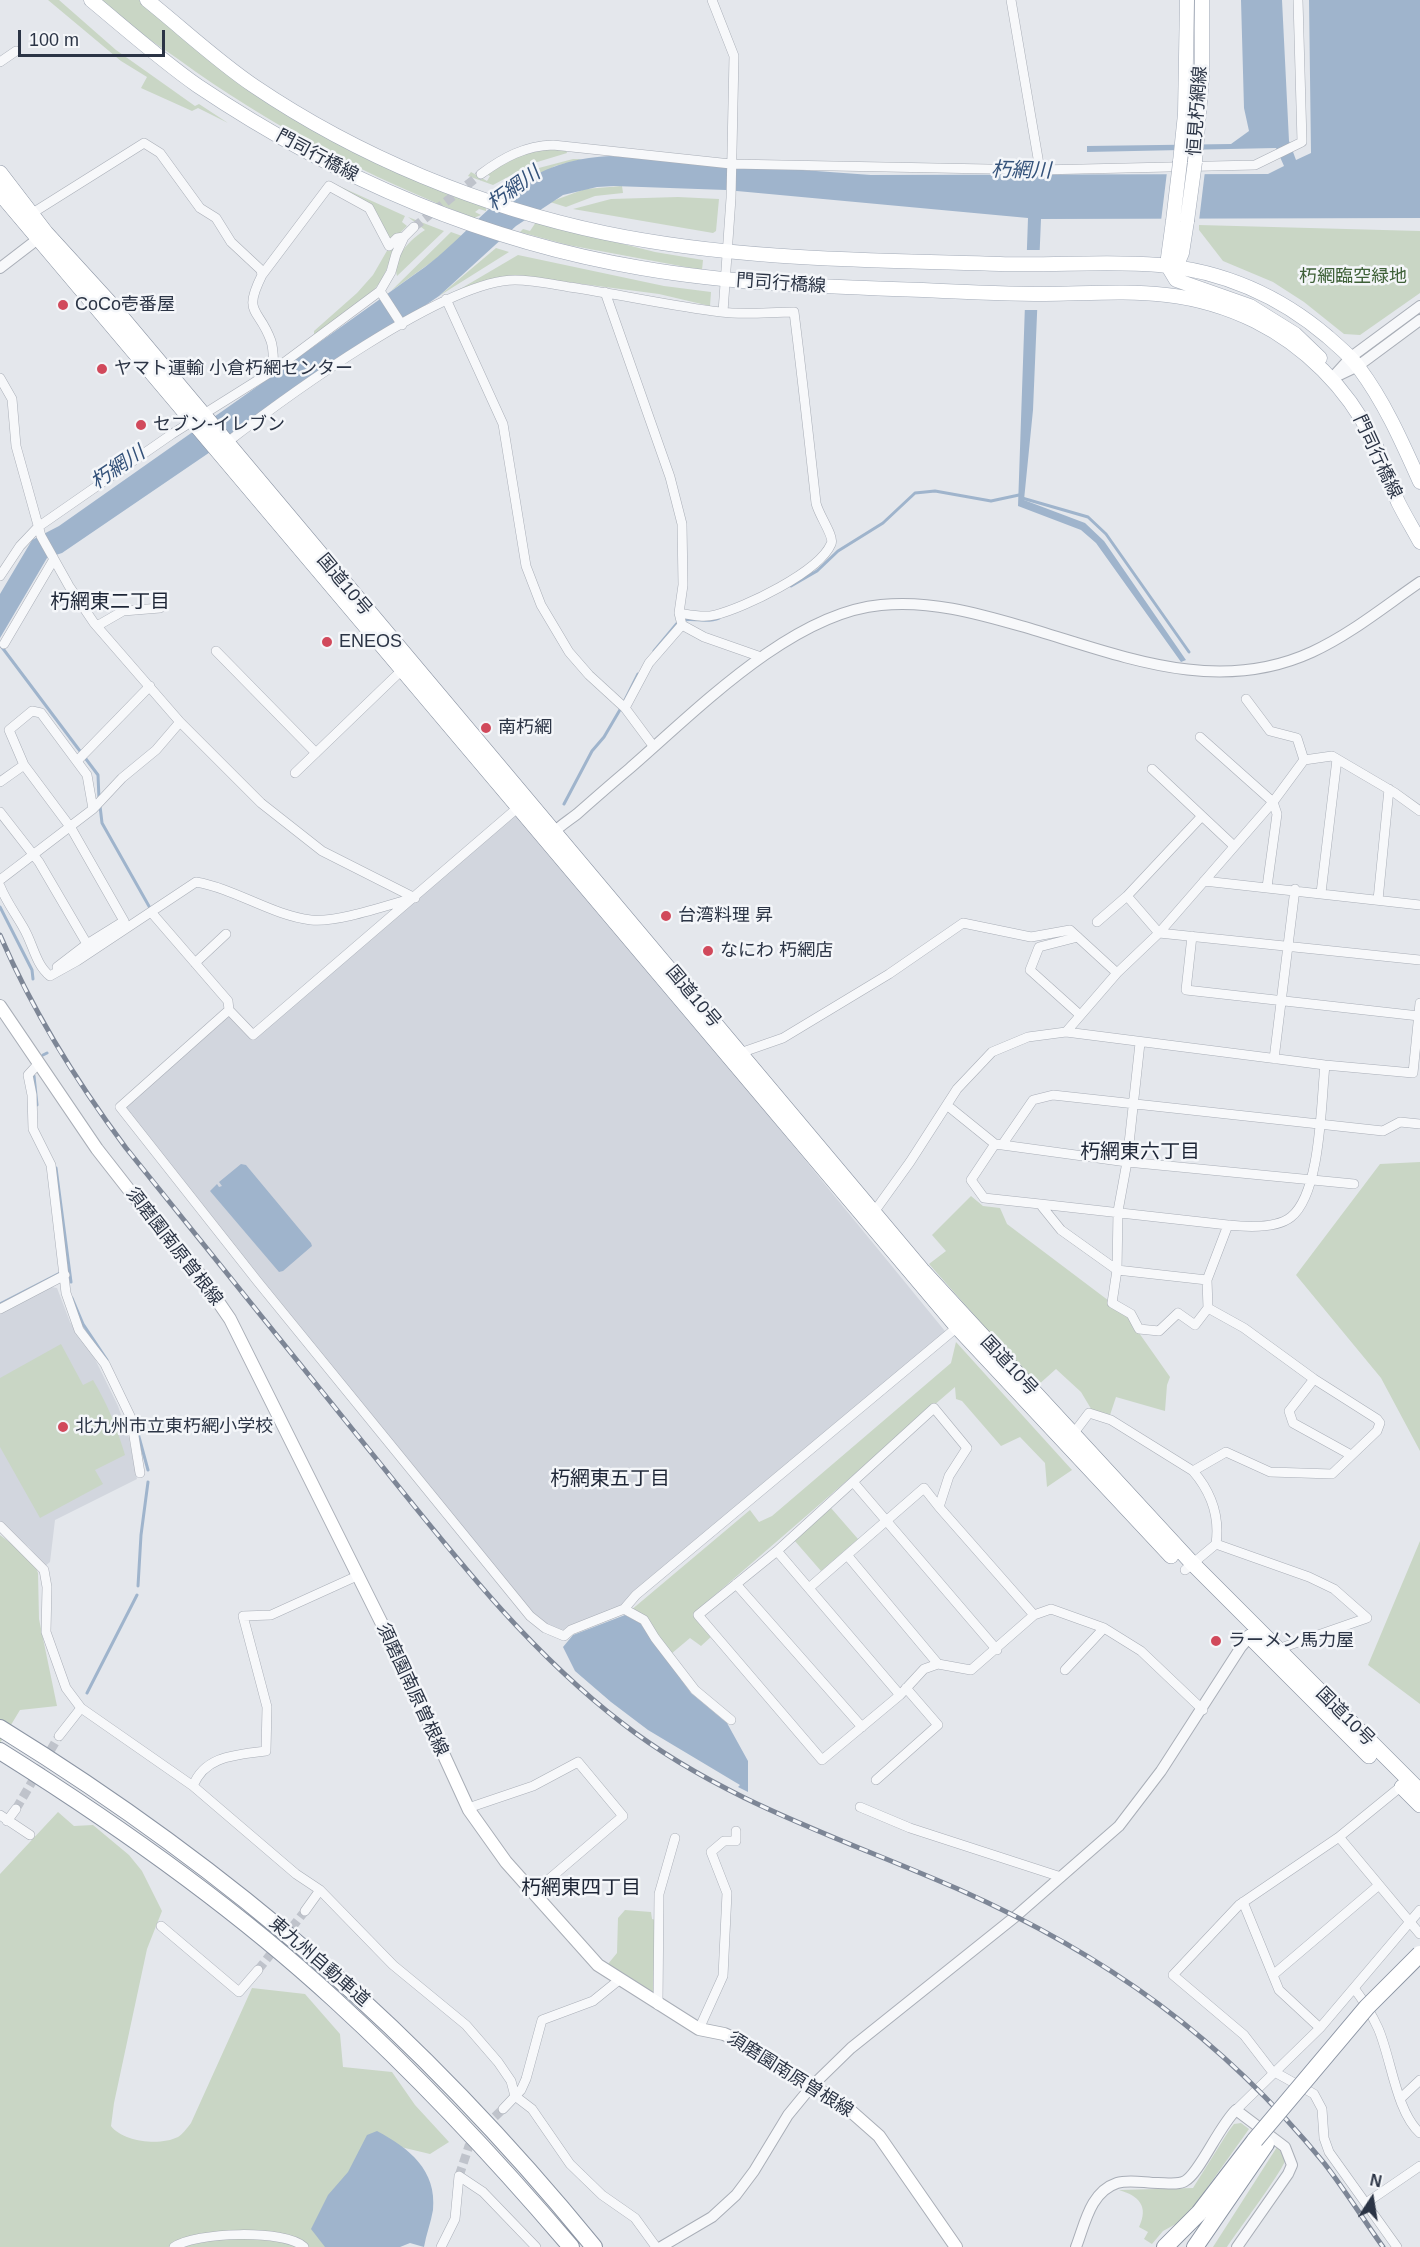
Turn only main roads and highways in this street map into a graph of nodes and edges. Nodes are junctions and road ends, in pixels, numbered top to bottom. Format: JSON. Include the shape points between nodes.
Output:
{"nodes":[{"id":1,"x":90,"y":0,"type":"edge"},
{"id":2,"x":147,"y":0,"type":"edge"},
{"id":3,"x":1187,"y":0,"type":"edge"},
{"id":4,"x":1202,"y":0,"type":"edge"},
{"id":5,"x":0,"y":173,"type":"edge"},
{"id":6,"x":0,"y":193,"type":"edge"},
{"id":7,"x":1180,"y":221,"type":"junction"},
{"id":8,"x":42,"y":237,"type":"junction"},
{"id":9,"x":1175,"y":252,"type":"junction"},
{"id":10,"x":1145,"y":264,"type":"junction"},
{"id":11,"x":1172,"y":269,"type":"junction"},
{"id":12,"x":1196,"y":270,"type":"junction"},
{"id":13,"x":1147,"y":292,"type":"junction"},
{"id":14,"x":1332,"y":378,"type":"junction"},
{"id":15,"x":221,"y":447,"type":"junction"},
{"id":16,"x":1420,"y":482,"type":"edge"},
{"id":17,"x":1420,"y":542,"type":"edge"},
{"id":18,"x":522,"y":805,"type":"junction"},
{"id":19,"x":550,"y":835,"type":"junction"},
{"id":20,"x":0,"y":1006,"type":"edge"},
{"id":21,"x":962,"y":1324,"type":"junction"},
{"id":22,"x":1253,"y":1633,"type":"junction"},
{"id":23,"x":0,"y":1728,"type":"edge"},
{"id":24,"x":0,"y":1751,"type":"edge"},
{"id":25,"x":1405,"y":1784,"type":"junction"},
{"id":26,"x":1420,"y":1791,"type":"edge"},
{"id":27,"x":1420,"y":1805,"type":"edge"},
{"id":28,"x":1420,"y":1954,"type":"edge"},
{"id":29,"x":1420,"y":1970,"type":"edge"},
{"id":30,"x":452,"y":2115,"type":"junction"},
{"id":31,"x":1260,"y":2142,"type":"junction"},
{"id":32,"x":515,"y":2154,"type":"junction"},
{"id":33,"x":561,"y":2247,"type":"edge"},
{"id":34,"x":570,"y":2247,"type":"edge"},
{"id":35,"x":594,"y":2247,"type":"edge"},
{"id":36,"x":605,"y":2247,"type":"edge"},
{"id":37,"x":956,"y":2247,"type":"edge"},
{"id":38,"x":1165,"y":2247,"type":"edge"},
{"id":39,"x":1195,"y":2247,"type":"edge"}],
"edges":[{"from":1,"to":13,"type":"main road","name":"門司行橋線","via":[[196,84],[298,147],[351,175],[472,226],[522,241],[599,260],[724,280],[1022,294]]},
{"from":2,"to":10,"type":"main road","name":"門司行橋線","via":[[252,84],[313,122],[437,182],[541,217],[605,233],[726,251],[1024,265]]},
{"from":3,"to":7,"type":"main road","name":"恒見朽網線","bridge":true},
{"from":4,"to":7,"type":"main road","name":"恒見朽網線","bridge":true,"via":[[1202,77],[1195,162]]},
{"from":5,"to":8,"type":"highway","name":"国道10号","via":[[31,214]]},
{"from":6,"to":8,"type":"highway","name":"国道10号"},
{"from":7,"to":9,"type":"main road"},
{"from":8,"to":15,"type":"highway","name":"国道10号","via":[[109,302]]},
{"from":9,"to":10,"type":"main road"},
{"from":9,"to":11,"type":"main road"},
{"from":9,"to":12,"type":"main road"},
{"from":10,"to":11,"type":"main road","name":"門司行橋線"},
{"from":11,"to":12,"type":"main road","name":"門司行橋線"},
{"from":11,"to":13,"type":"main road","via":[[1161,286]]},
{"from":11,"to":14,"type":"main road","via":[[1184,284],[1234,299],[1280,324],[1314,351]]},
{"from":12,"to":16,"type":"main road","name":"門司行橋線","via":[[1240,283],[1281,302],[1354,361],[1400,433]]},
{"from":13,"to":14,"type":"main road","name":"門司行橋線","via":[[1190,298],[1257,322]]},
{"from":14,"to":17,"type":"main road","name":"門司行橋線","via":[[1373,439],[1399,504]]},
{"from":15,"to":18,"type":"highway","name":"国道10号"},
{"from":15,"to":18,"type":"highway","name":"国道10号","via":[[402,670]]},
{"from":18,"to":19,"type":"highway","name":"国道10号"},
{"from":19,"to":21,"type":"highway","name":"国道10号"},
{"from":19,"to":21,"type":"highway","name":"国道10号","via":[[874,1212]]},
{"from":20,"to":37,"type":"main road","name":"須磨園南原曽根線","via":[[97,1149],[193,1265],[230,1319],[403,1666],[469,1810],[506,1863],[598,1965],[699,2029],[744,2043],[845,2106],[879,2136]]},
{"from":21,"to":22,"type":"highway","name":"国道10号"},
{"from":22,"to":25,"type":"highway","name":"国道10号"},
{"from":22,"to":25,"type":"highway","name":"国道10号","via":[[1278,1649]]},
{"from":23,"to":32,"type":"highway","name":"東九州自動車道","via":[[189,1854],[270,1918],[428,2061]]},
{"from":24,"to":30,"type":"highway","name":"東九州自動車道","via":[[88,1806],[256,1933],[334,1999]]},
{"from":25,"to":26,"type":"highway","name":"国道10号"},
{"from":25,"to":27,"type":"highway","name":"国道10号"},
{"from":28,"to":31,"type":"highway","bridge":true,"via":[[1367,2007]]},
{"from":29,"to":31,"type":"highway","via":[[1374,2015]]},
{"from":30,"to":33,"type":"highway"},
{"from":30,"to":34,"type":"highway","name":"東九州自動車道"},
{"from":31,"to":38,"type":"highway"},
{"from":31,"to":39,"type":"highway"},
{"from":32,"to":35,"type":"highway","name":"東九州自動車道"},
{"from":32,"to":36,"type":"highway"}]}
